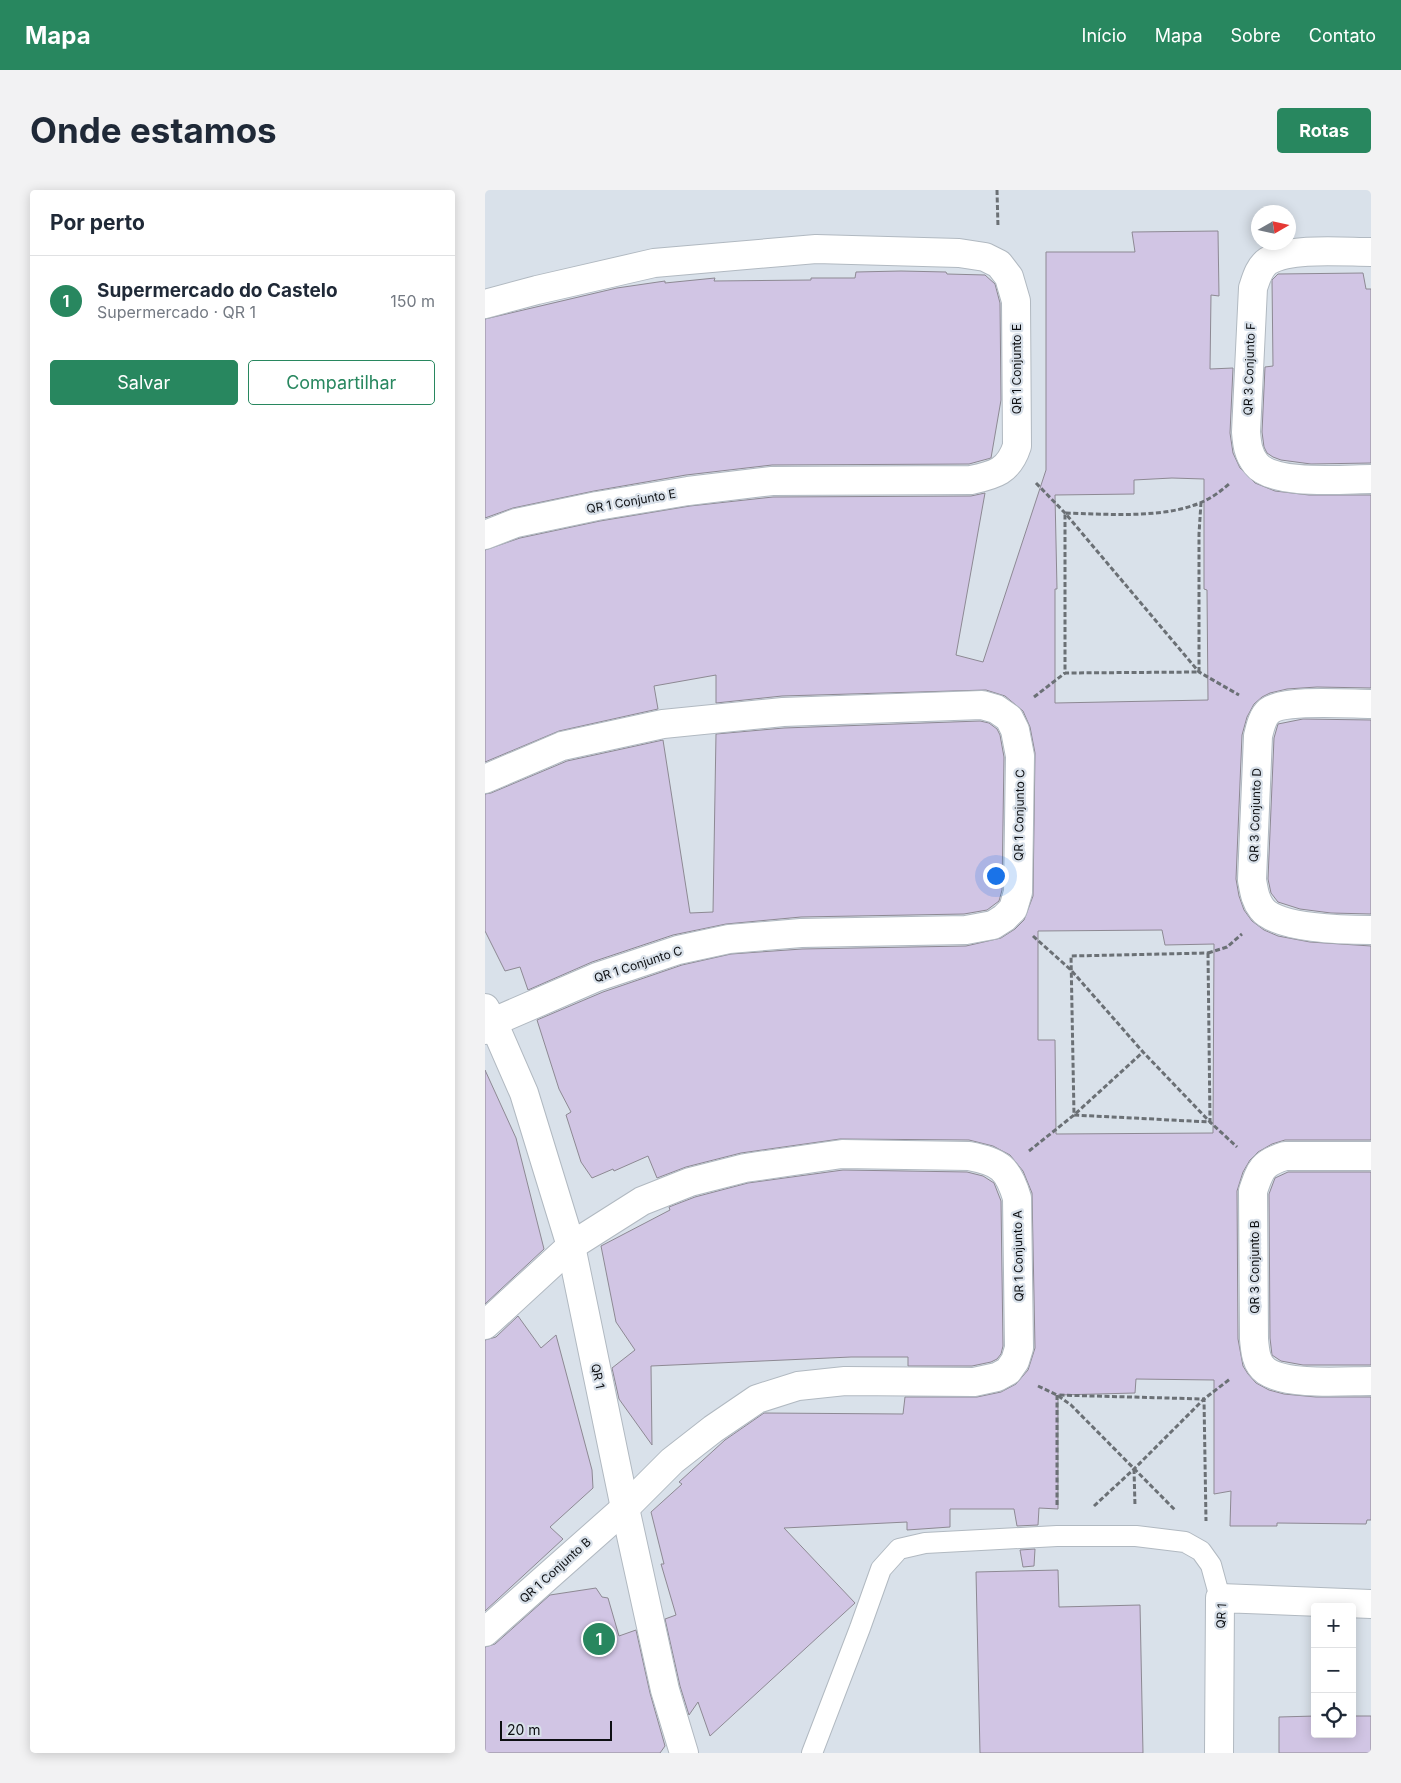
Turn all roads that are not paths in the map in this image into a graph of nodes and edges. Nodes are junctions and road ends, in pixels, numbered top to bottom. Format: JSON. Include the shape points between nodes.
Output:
{"nodes":[{"id":1,"x":1371,"y":252,"type":"edge"},
{"id":2,"x":485,"y":304,"type":"edge"},
{"id":3,"x":1371,"y":479,"type":"edge"},
{"id":4,"x":485,"y":535,"type":"edge"},
{"id":5,"x":1371,"y":704,"type":"edge"},
{"id":6,"x":485,"y":779,"type":"edge"},
{"id":7,"x":1371,"y":930,"type":"edge"},
{"id":8,"x":488,"y":1020,"type":"edge"},
{"id":9,"x":1371,"y":1156,"type":"edge"},
{"id":10,"x":571,"y":1246,"type":"junction"},
{"id":11,"x":485,"y":1325,"type":"edge"},
{"id":12,"x":1371,"y":1381,"type":"edge"},
{"id":13,"x":625,"y":1508,"type":"junction"},
{"id":14,"x":1220,"y":1598,"type":"junction"},
{"id":15,"x":1371,"y":1604,"type":"edge"},
{"id":16,"x":485,"y":1632,"type":"edge"},
{"id":17,"x":684,"y":1753,"type":"edge"},
{"id":18,"x":812,"y":1753,"type":"edge"},
{"id":19,"x":1219,"y":1753,"type":"edge"}],
"edges":[{"from":1,"to":3,"type":"street","name":"QR 3 Conjunto F","via":[[1287,254],[1267,262],[1258,273],[1253,288],[1246,432],[1248,450],[1265,473],[1288,479]]},
{"from":2,"to":4,"type":"street","name":"QR 1 Conjunto E","via":[[654,263],[816,249],[959,253],[985,257],[999,264],[1009,277],[1016,301],[1017,446],[1013,459],[993,476],[971,480],[763,482],[597,506],[516,523]]},
{"from":5,"to":7,"type":"street","name":"QR 3 Conjunto D","via":[[1299,704],[1269,711],[1258,736],[1252,880],[1254,897],[1272,918],[1287,923]]},
{"from":6,"to":8,"type":"street","name":"QR 1 Conjunto C","via":[[561,746],[663,724],[783,712],[982,705],[997,709],[1009,718],[1020,756],[1018,892],[1013,909],[993,925],[967,930],[801,933],[721,940],[678,950],[597,977]]},
{"from":8,"to":10,"type":"street","name":"QR 1","via":[[524,1093]]},
{"from":9,"to":12,"type":"street","name":"QR 3 Conjunto B","via":[[1285,1156],[1271,1160],[1260,1170],[1253,1191],[1254,1339],[1257,1359],[1265,1370],[1280,1377],[1310,1381]]},
{"from":10,"to":11,"type":"street"},
{"from":10,"to":13,"type":"street","name":"QR 1"},
{"from":10,"to":13,"type":"street","name":"QR 1 Conjunto A","via":[[642,1201],[690,1182],[745,1168],[842,1154],[969,1156],[987,1160],[1005,1170],[1017,1198],[1019,1348],[1008,1371],[974,1382],[845,1381],[798,1386],[757,1399],[671,1461]]},
{"from":13,"to":16,"type":"street","name":"QR 1 Conjunto B"},
{"from":13,"to":17,"type":"street","name":"QR 1","via":[[665,1690]]},
{"from":14,"to":15,"type":"street","name":"QR 1"},
{"from":14,"to":18,"type":"lane","via":[[1211,1566],[1201,1551],[1185,1542],[1136,1536],[1057,1536],[925,1543],[899,1550],[881,1569]]},
{"from":14,"to":19,"type":"street","name":"QR 1"}]}
